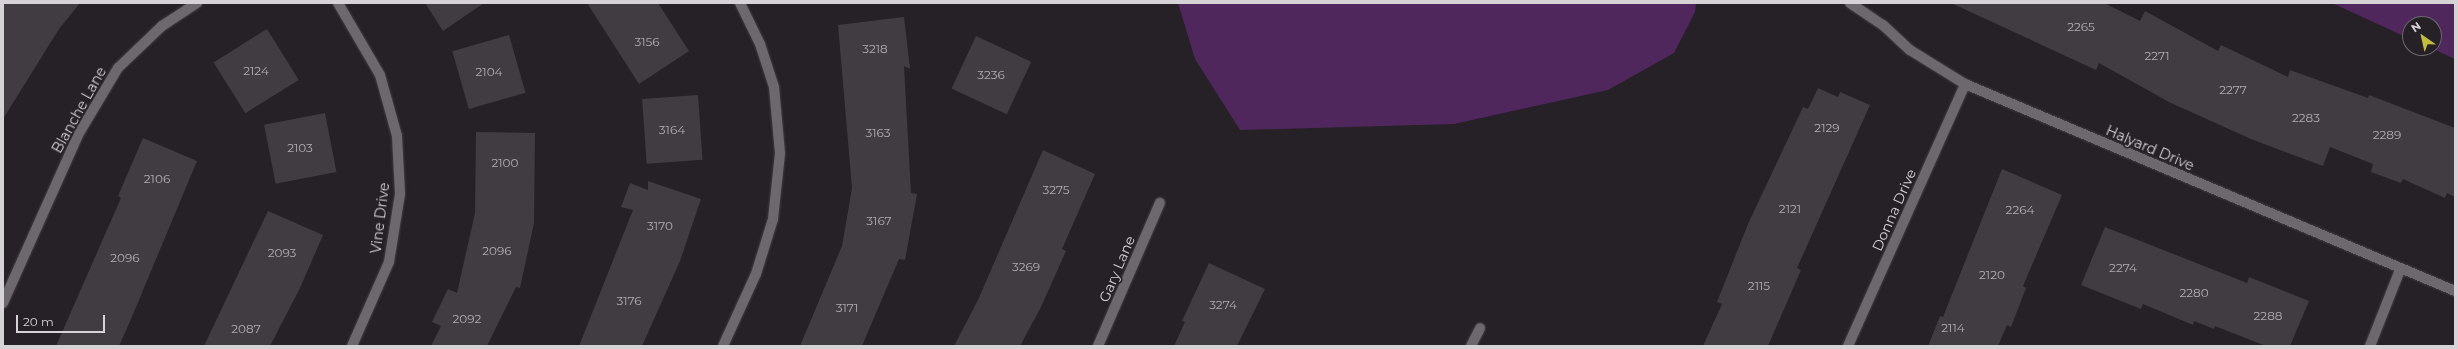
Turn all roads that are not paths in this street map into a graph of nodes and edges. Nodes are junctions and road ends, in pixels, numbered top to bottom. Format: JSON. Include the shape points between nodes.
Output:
{"nodes":[{"id":1,"x":197,"y":3,"type":"edge"},
{"id":2,"x":338,"y":3,"type":"edge"},
{"id":3,"x":1850,"y":3,"type":"edge"},
{"id":4,"x":741,"y":4,"type":"edge"},
{"id":5,"x":1965,"y":84,"type":"junction"},
{"id":6,"x":1160,"y":203,"type":"dead end"},
{"id":7,"x":2400,"y":270,"type":"junction"},
{"id":8,"x":2455,"y":291,"type":"edge"},
{"id":9,"x":3,"y":303,"type":"edge"},
{"id":10,"x":1480,"y":328,"type":"dead end"},
{"id":11,"x":352,"y":346,"type":"edge"},
{"id":12,"x":723,"y":346,"type":"edge"},
{"id":13,"x":1098,"y":346,"type":"edge"},
{"id":14,"x":1471,"y":346,"type":"edge"},
{"id":15,"x":1848,"y":346,"type":"edge"},
{"id":16,"x":2370,"y":346,"type":"edge"}],
"edges":[{"from":1,"to":9,"type":"street","name":"Blanche Lane","via":[[162,26],[118,68],[78,135]]},
{"from":2,"to":11,"type":"street","name":"Vine Drive","via":[[380,75],[397,136],[400,194],[389,262]]},
{"from":3,"to":5,"type":"street","name":"Halyard Drive","via":[[1883,25],[1910,50]]},
{"from":4,"to":12,"type":"street","via":[[760,44],[774,87],[780,153],[773,219],[756,274]]},
{"from":5,"to":7,"type":"street","name":"Halyard Drive"},
{"from":5,"to":15,"type":"street","name":"Donna Drive"},
{"from":6,"to":13,"type":"street","name":"Gary Lane"},
{"from":7,"to":8,"type":"street","name":"Halyard Drive"},
{"from":7,"to":16,"type":"street"},
{"from":10,"to":14,"type":"street"}]}
